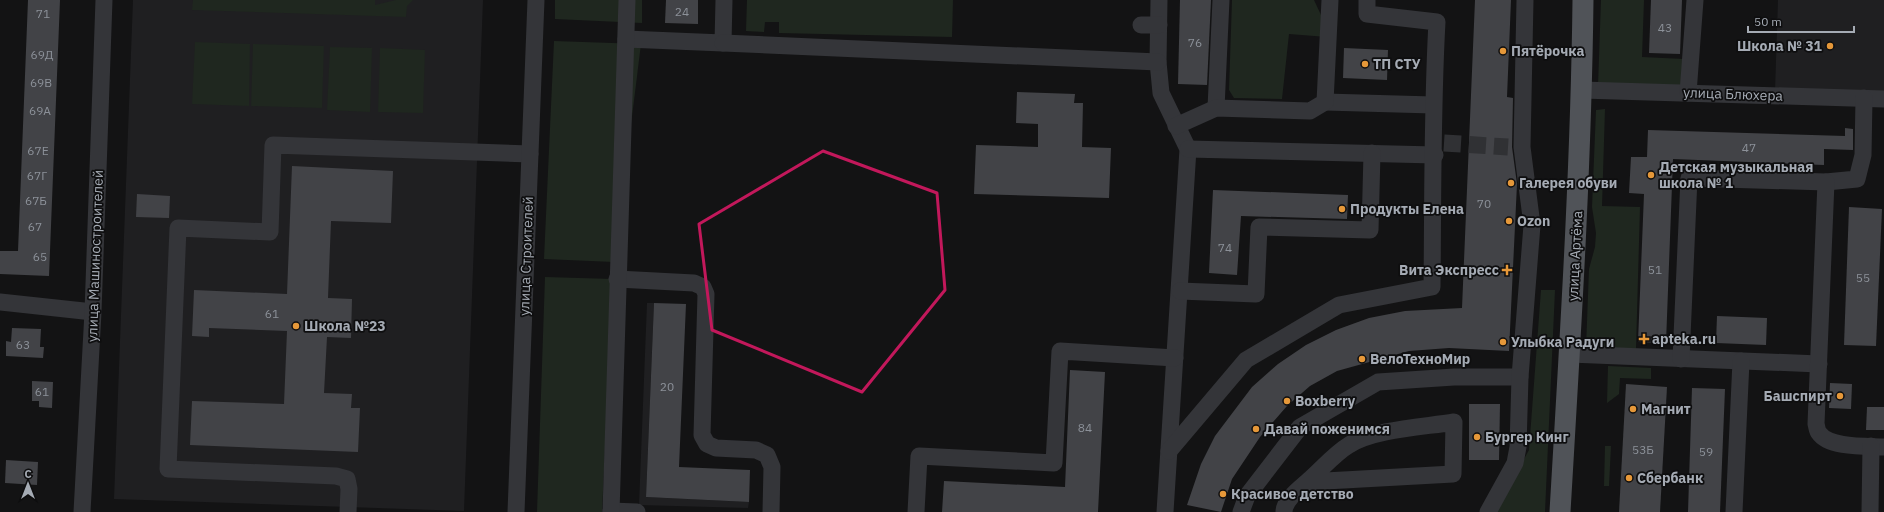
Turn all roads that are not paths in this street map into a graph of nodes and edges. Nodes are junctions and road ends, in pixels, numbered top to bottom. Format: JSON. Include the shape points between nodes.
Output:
{"nodes":[{"id":1,"x":104,"y":0,"type":"edge"},
{"id":2,"x":536,"y":0,"type":"edge"},
{"id":3,"x":627,"y":0,"type":"edge"},
{"id":4,"x":724,"y":0,"type":"edge"},
{"id":5,"x":1159,"y":0,"type":"edge"},
{"id":6,"x":1221,"y":0,"type":"edge"},
{"id":7,"x":1330,"y":0,"type":"edge"},
{"id":8,"x":1367,"y":0,"type":"edge"},
{"id":9,"x":1525,"y":0,"type":"edge"},
{"id":10,"x":1583,"y":0,"type":"edge"},
{"id":11,"x":1695,"y":0,"type":"edge"},
{"id":12,"x":1141,"y":25,"type":"dead end"},
{"id":13,"x":1159,"y":25,"type":"junction"},
{"id":14,"x":626,"y":39,"type":"junction"},
{"id":15,"x":723,"y":43,"type":"junction"},
{"id":16,"x":1158,"y":62,"type":"junction"},
{"id":17,"x":1582,"y":90,"type":"junction"},
{"id":18,"x":1688,"y":93,"type":"junction"},
{"id":19,"x":1864,"y":98,"type":"junction"},
{"id":20,"x":1884,"y":100,"type":"edge"},
{"id":21,"x":1324,"y":102,"type":"junction"},
{"id":22,"x":1433,"y":105,"type":"junction"},
{"id":23,"x":1216,"y":108,"type":"junction"},
{"id":24,"x":1176,"y":126,"type":"junction"},
{"id":25,"x":1438,"y":147,"type":"junction"},
{"id":26,"x":1188,"y":149,"type":"junction"},
{"id":27,"x":1372,"y":153,"type":"junction"},
{"id":28,"x":530,"y":154,"type":"junction"},
{"id":29,"x":1826,"y":182,"type":"junction"},
{"id":30,"x":617,"y":280,"type":"junction"},
{"id":31,"x":1180,"y":290,"type":"junction"},
{"id":32,"x":0,"y":302,"type":"edge"},
{"id":33,"x":93,"y":312,"type":"junction"},
{"id":34,"x":1570,"y":354,"type":"junction"},
{"id":35,"x":1175,"y":358,"type":"junction"},
{"id":36,"x":1681,"y":359,"type":"junction"},
{"id":37,"x":1741,"y":361,"type":"junction"},
{"id":38,"x":1819,"y":364,"type":"junction"},
{"id":39,"x":1520,"y":377,"type":"junction"},
{"id":40,"x":1878,"y":447,"type":"edge"},
{"id":41,"x":1169,"y":451,"type":"junction"},
{"id":42,"x":1307,"y":482,"type":"junction"},
{"id":43,"x":82,"y":512,"type":"edge"},
{"id":44,"x":348,"y":512,"type":"edge"},
{"id":45,"x":516,"y":512,"type":"edge"},
{"id":46,"x":611,"y":512,"type":"edge"},
{"id":47,"x":637,"y":512,"type":"edge"},
{"id":48,"x":771,"y":512,"type":"edge"},
{"id":49,"x":916,"y":512,"type":"edge"},
{"id":50,"x":1165,"y":512,"type":"edge"},
{"id":51,"x":1241,"y":512,"type":"edge"},
{"id":52,"x":1284,"y":512,"type":"edge"},
{"id":53,"x":1488,"y":512,"type":"edge"},
{"id":54,"x":1560,"y":512,"type":"edge"},
{"id":55,"x":1734,"y":512,"type":"edge"},
{"id":56,"x":1870,"y":512,"type":"edge"}],
"edges":[{"from":1,"to":33,"type":"street","name":"улица Машиностроителей"},
{"from":2,"to":28,"type":"street","name":"улица Строителей"},
{"from":3,"to":14,"type":"street"},
{"from":4,"to":15,"type":"street"},
{"from":5,"to":13,"type":"street"},
{"from":6,"to":23,"type":"street"},
{"from":7,"to":21,"type":"street"},
{"from":8,"to":22,"type":"street","via":[[1367,14],[1436,22]]},
{"from":9,"to":39,"type":"street","via":[[1515,147],[1532,225]]},
{"from":10,"to":17,"type":"main road","name":"улица Артёма"},
{"from":11,"to":18,"type":"street"},
{"from":12,"to":13,"type":"street"},
{"from":13,"to":16,"type":"street"},
{"from":14,"to":15,"type":"street"},
{"from":14,"to":30,"type":"street"},
{"from":15,"to":16,"type":"street"},
{"from":16,"to":24,"type":"street","via":[[1161,93]]},
{"from":17,"to":18,"type":"street","name":"улица Блюхера"},
{"from":17,"to":34,"type":"main road","name":"улица Артёма"},
{"from":18,"to":19,"type":"street","name":"улица Блюхера"},
{"from":19,"to":20,"type":"street","name":"улица Блюхера"},
{"from":19,"to":29,"type":"street","via":[[1863,155],[1857,179]]},
{"from":21,"to":22,"type":"street"},
{"from":21,"to":23,"type":"street","via":[[1310,111]]},
{"from":22,"to":25,"type":"street"},
{"from":23,"to":24,"type":"street"},
{"from":24,"to":26,"type":"street"},
{"from":25,"to":27,"type":"street"},
{"from":25,"to":41,"type":"street","via":[[1432,287],[1338,305],[1246,360]]},
{"from":26,"to":27,"type":"street"},
{"from":26,"to":31,"type":"street"},
{"from":27,"to":31,"type":"street","via":[[1370,230],[1259,226],[1256,294]]},
{"from":28,"to":44,"type":"street","via":[[273,145],[270,232],[178,228],[168,469],[336,476],[347,479]]},
{"from":28,"to":45,"type":"street","name":"улица Строителей"},
{"from":29,"to":36,"type":"street","via":[[1689,178]]},
{"from":29,"to":38,"type":"street"},
{"from":30,"to":46,"type":"street"},
{"from":30,"to":48,"type":"street","via":[[694,283],[703,286],[706,294],[702,435],[707,444],[716,448],[756,450],[767,455],[772,467]]},
{"from":31,"to":35,"type":"street"},
{"from":32,"to":33,"type":"street"},
{"from":33,"to":43,"type":"street","name":"улица Машиностроителей"},
{"from":34,"to":36,"type":"street"},
{"from":34,"to":54,"type":"main road","name":"улица Артёма"},
{"from":35,"to":41,"type":"street"},
{"from":35,"to":49,"type":"street","via":[[1060,351],[1054,463],[919,456]]},
{"from":36,"to":37,"type":"street"},
{"from":37,"to":38,"type":"street"},
{"from":37,"to":55,"type":"street"},
{"from":38,"to":40,"type":"street","via":[[1816,424],[1819,433],[1827,440],[1842,444]]},
{"from":39,"to":51,"type":"street","via":[[1454,377],[1378,382],[1300,427],[1247,496]]},
{"from":39,"to":53,"type":"street","via":[[1518,447],[1515,463]]},
{"from":40,"to":56,"type":"street"},
{"from":41,"to":50,"type":"street"},
{"from":42,"to":42,"type":"street","via":[[1350,445],[1378,434],[1454,422],[1453,474]]},
{"from":42,"to":52,"type":"street","via":[[1284,506]]},
{"from":46,"to":47,"type":"street"}]}
